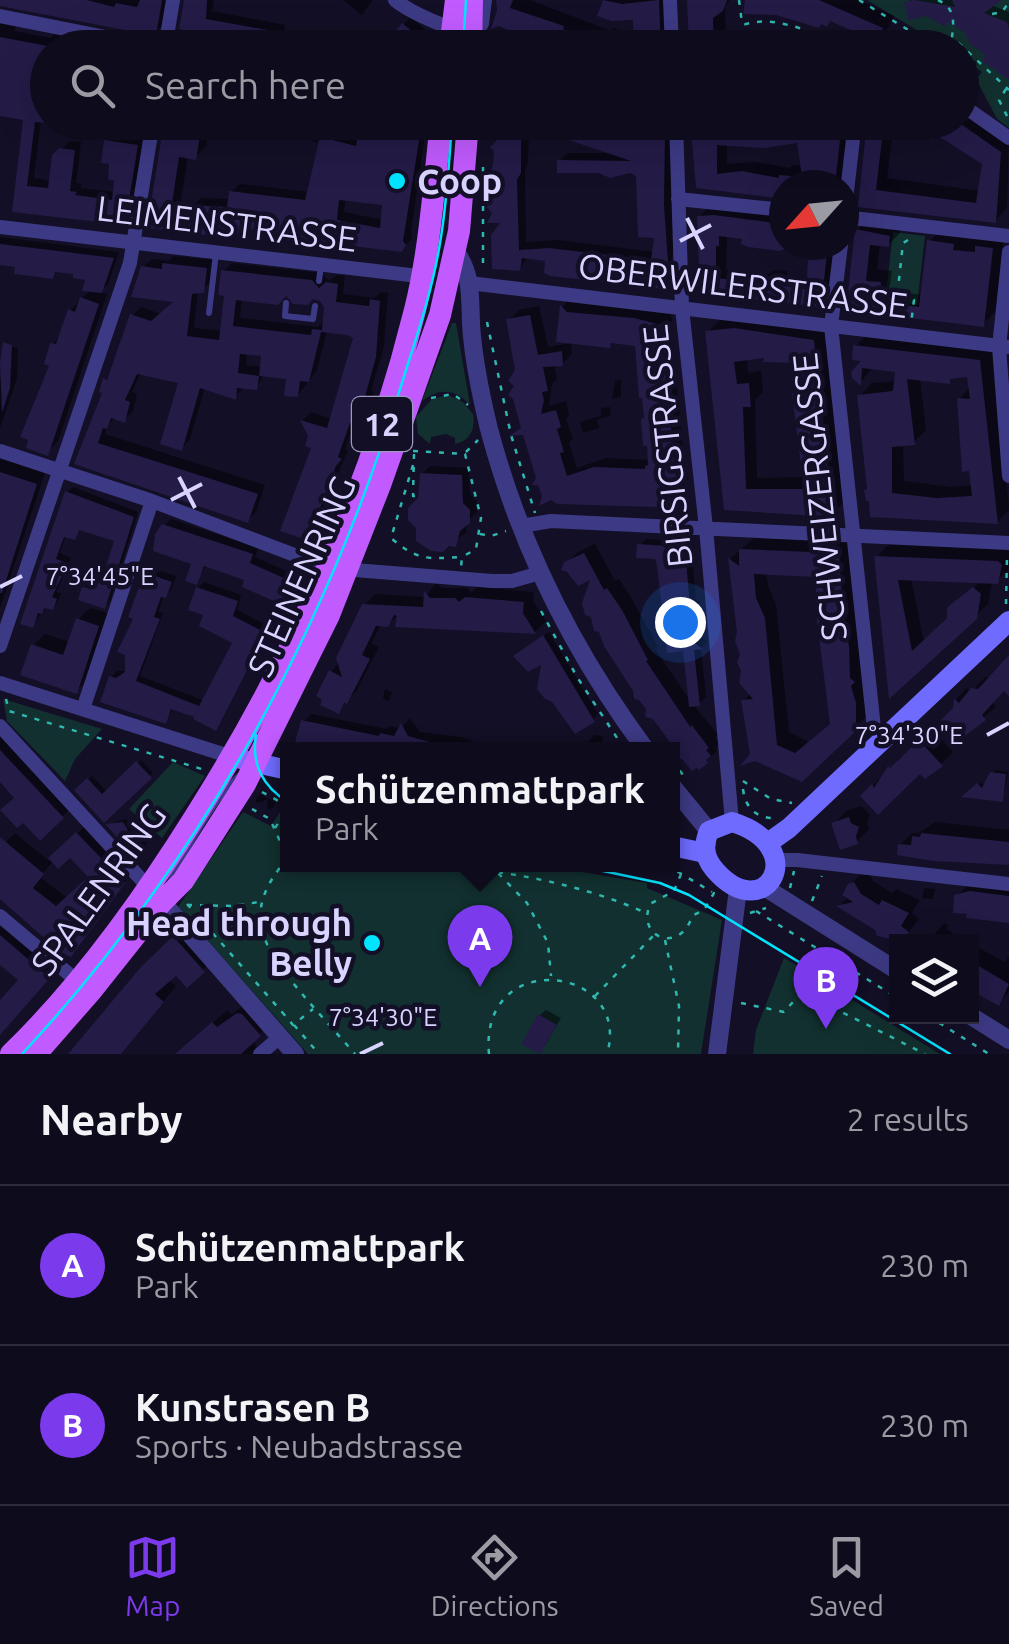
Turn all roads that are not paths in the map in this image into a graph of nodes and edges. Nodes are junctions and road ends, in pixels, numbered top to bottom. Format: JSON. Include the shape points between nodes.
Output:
{"nodes":[{"id":1,"x":172,"y":0,"type":"edge"},
{"id":2,"x":395,"y":0,"type":"edge"},
{"id":3,"x":456,"y":0,"type":"edge"},
{"id":4,"x":472,"y":0,"type":"edge"},
{"id":5,"x":485,"y":0,"type":"edge"},
{"id":6,"x":670,"y":0,"type":"edge"},
{"id":7,"x":0,"y":16,"type":"edge"},
{"id":8,"x":71,"y":30,"type":"edge"},
{"id":9,"x":166,"y":30,"type":"edge"},
{"id":10,"x":446,"y":30,"type":"edge"},
{"id":11,"x":460,"y":30,"type":"edge"},
{"id":12,"x":463,"y":30,"type":"edge"},
{"id":13,"x":472,"y":30,"type":"edge"},
{"id":14,"x":671,"y":30,"type":"edge"},
{"id":15,"x":979,"y":115,"type":"edge"},
{"id":16,"x":1009,"y":138,"type":"edge"},
{"id":17,"x":150,"y":140,"type":"edge"},
{"id":18,"x":439,"y":140,"type":"edge"},
{"id":19,"x":466,"y":140,"type":"edge"},
{"id":20,"x":676,"y":140,"type":"edge"},
{"id":21,"x":853,"y":140,"type":"edge"},
{"id":22,"x":849,"y":170,"type":"edge"},
{"id":23,"x":678,"y":199,"type":"junction"},
{"id":24,"x":769,"y":208,"type":"edge"},
{"id":25,"x":859,"y":219,"type":"edge"},
{"id":26,"x":0,"y":227,"type":"edge"},
{"id":27,"x":1009,"y":236,"type":"edge"},
{"id":28,"x":134,"y":243,"type":"junction"},
{"id":29,"x":216,"y":252,"type":"junction"},
{"id":30,"x":1009,"y":252,"type":"edge"},
{"id":31,"x":290,"y":260,"type":"junction"},
{"id":32,"x":839,"y":260,"type":"edge"},
{"id":33,"x":321,"y":264,"type":"junction"},
{"id":34,"x":422,"y":276,"type":"junction"},
{"id":35,"x":288,"y":278,"type":"dead end"},
{"id":36,"x":319,"y":281,"type":"dead end"},
{"id":37,"x":467,"y":282,"type":"junction"},
{"id":38,"x":286,"y":303,"type":"dead end"},
{"id":39,"x":315,"y":306,"type":"dead end"},
{"id":40,"x":682,"y":308,"type":"junction"},
{"id":41,"x":209,"y":313,"type":"dead end"},
{"id":42,"x":831,"y":326,"type":"junction"},
{"id":43,"x":1004,"y":347,"type":"edge"},
{"id":44,"x":0,"y":450,"type":"edge"},
{"id":45,"x":60,"y":469,"type":"junction"},
{"id":46,"x":1009,"y":476,"type":"edge"},
{"id":47,"x":152,"y":502,"type":"junction"},
{"id":48,"x":530,"y":525,"type":"junction"},
{"id":49,"x":706,"y":528,"type":"junction"},
{"id":50,"x":854,"y":536,"type":"junction"},
{"id":51,"x":1006,"y":548,"type":"edge"},
{"id":52,"x":339,"y":568,"type":"junction"},
{"id":53,"x":540,"y":572,"type":"junction"},
{"id":54,"x":1005,"y":610,"type":"edge"},
{"id":55,"x":0,"y":646,"type":"edge"},
{"id":56,"x":1,"y":683,"type":"edge"},
{"id":57,"x":83,"y":709,"type":"junction"},
{"id":58,"x":0,"y":726,"type":"edge"},
{"id":59,"x":884,"y":739,"type":"junction"},
{"id":60,"x":641,"y":742,"type":"edge"},
{"id":61,"x":245,"y":767,"type":"junction"},
{"id":62,"x":280,"y":769,"type":"edge"},
{"id":63,"x":680,"y":796,"type":"edge"},
{"id":64,"x":732,"y":822,"type":"junction"},
{"id":65,"x":709,"y":831,"type":"junction"},
{"id":66,"x":680,"y":848,"type":"edge"},
{"id":67,"x":705,"y":853,"type":"junction"},
{"id":68,"x":781,"y":857,"type":"junction"},
{"id":69,"x":1009,"y":884,"type":"edge"},
{"id":70,"x":764,"y":887,"type":"junction"},
{"id":71,"x":155,"y":895,"type":"junction"},
{"id":72,"x":743,"y":901,"type":"junction"},
{"id":73,"x":0,"y":916,"type":"edge"},
{"id":74,"x":889,"y":966,"type":"edge"},
{"id":75,"x":84,"y":987,"type":"junction"},
{"id":76,"x":979,"y":1021,"type":"edge"},
{"id":77,"x":286,"y":1031,"type":"junction"},
{"id":78,"x":1009,"y":1040,"type":"edge"},
{"id":79,"x":26,"y":1051,"type":"edge"},
{"id":80,"x":260,"y":1054,"type":"edge"},
{"id":81,"x":295,"y":1054,"type":"edge"},
{"id":82,"x":718,"y":1054,"type":"edge"}],
"edges":[{"from":1,"to":9,"type":"street"},
{"from":2,"to":10,"type":"street"},
{"from":3,"to":11,"type":"main road"},
{"from":4,"to":12,"type":"main road"},
{"from":5,"to":13,"type":"street","via":[[482,24]]},
{"from":6,"to":14,"type":"street"},
{"from":7,"to":8,"type":"street"},
{"from":15,"to":16,"type":"street"},
{"from":17,"to":28,"type":"street"},
{"from":18,"to":34,"type":"main road","name":"STEINENRING","number":"12"},
{"from":19,"to":37,"type":"main road","name":"STEINENRING","number":"12","via":[[456,251]]},
{"from":20,"to":23,"type":"street","name":"BIRSIGSTRASSE"},
{"from":21,"to":22,"type":"street"},
{"from":23,"to":24,"type":"street"},
{"from":23,"to":40,"type":"street","name":"BIRSIGSTRASSE"},
{"from":25,"to":27,"type":"street"},
{"from":26,"to":28,"type":"street","name":"LEIMENSTRASSE"},
{"from":28,"to":29,"type":"street","name":"LEIMENSTRASSE"},
{"from":28,"to":45,"type":"street"},
{"from":29,"to":31,"type":"street","name":"LEIMENSTRASSE"},
{"from":29,"to":41,"type":"lane"},
{"from":30,"to":43,"type":"street"},
{"from":31,"to":33,"type":"street","name":"LEIMENSTRASSE"},
{"from":31,"to":35,"type":"lane"},
{"from":32,"to":42,"type":"street","name":"SCHWEIZERGASSE"},
{"from":33,"to":34,"type":"street","name":"LEIMENSTRASSE"},
{"from":33,"to":36,"type":"lane"},
{"from":34,"to":37,"type":"street","name":"LEIMENSTRASSE"},
{"from":34,"to":52,"type":"main road","name":"STEINENRING","number":"12"},
{"from":37,"to":40,"type":"street","name":"OBERWILERSTRASSE"},
{"from":37,"to":48,"type":"street","via":[[489,428]]},
{"from":37,"to":52,"type":"main road","name":"STEINENRING","number":"12","via":[[440,315]]},
{"from":38,"to":39,"type":"lane","via":[[285,316],[313,318]]},
{"from":40,"to":42,"type":"street","name":"OBERWILERSTRASSE"},
{"from":40,"to":49,"type":"street","name":"BIRSIGSTRASSE"},
{"from":42,"to":43,"type":"street","name":"OBERWILERSTRASSE"},
{"from":42,"to":50,"type":"street","name":"SCHWEIZERGASSE"},
{"from":43,"to":46,"type":"street"},
{"from":44,"to":45,"type":"street"},
{"from":45,"to":47,"type":"street"},
{"from":45,"to":55,"type":"street"},
{"from":47,"to":52,"type":"street"},
{"from":47,"to":57,"type":"street"},
{"from":48,"to":49,"type":"street"},
{"from":48,"to":53,"type":"street"},
{"from":49,"to":50,"type":"street"},
{"from":49,"to":64,"type":"street","name":"BIRSIGSTRASSE"},
{"from":50,"to":51,"type":"street"},
{"from":50,"to":59,"type":"street","name":"SCHWEIZERGASSE","via":[[874,728]]},
{"from":52,"to":53,"type":"street","via":[[492,581]]},
{"from":52,"to":61,"type":"main road","name":"STEINENRING","number":"12","via":[[322,630]]},
{"from":53,"to":60,"type":"street","via":[[571,639]]},
{"from":54,"to":59,"type":"main road"},
{"from":56,"to":57,"type":"street"},
{"from":57,"to":61,"type":"street"},
{"from":58,"to":71,"type":"street"},
{"from":59,"to":68,"type":"main road","via":[[789,828]]},
{"from":61,"to":62,"type":"main road"},
{"from":61,"to":71,"type":"main road","name":"SPALENRING","number":"12","via":[[245,784],[183,881]]},
{"from":63,"to":65,"type":"street"},
{"from":64,"to":65,"type":"main road"},
{"from":64,"to":68,"type":"main road"},
{"from":65,"to":67,"type":"main road"},
{"from":66,"to":67,"type":"main road"},
{"from":67,"to":72,"type":"main road"},
{"from":68,"to":69,"type":"street"},
{"from":68,"to":70,"type":"main road","via":[[776,876]]},
{"from":70,"to":72,"type":"main road"},
{"from":70,"to":74,"type":"street"},
{"from":71,"to":75,"type":"main road","name":"SPALENRING","number":"12"},
{"from":71,"to":77,"type":"street"},
{"from":72,"to":82,"type":"street"},
{"from":73,"to":75,"type":"street"},
{"from":75,"to":79,"type":"main road","name":"SPALENRING","number":"12"},
{"from":76,"to":78,"type":"street"},
{"from":77,"to":80,"type":"street"},
{"from":77,"to":81,"type":"street"}]}
